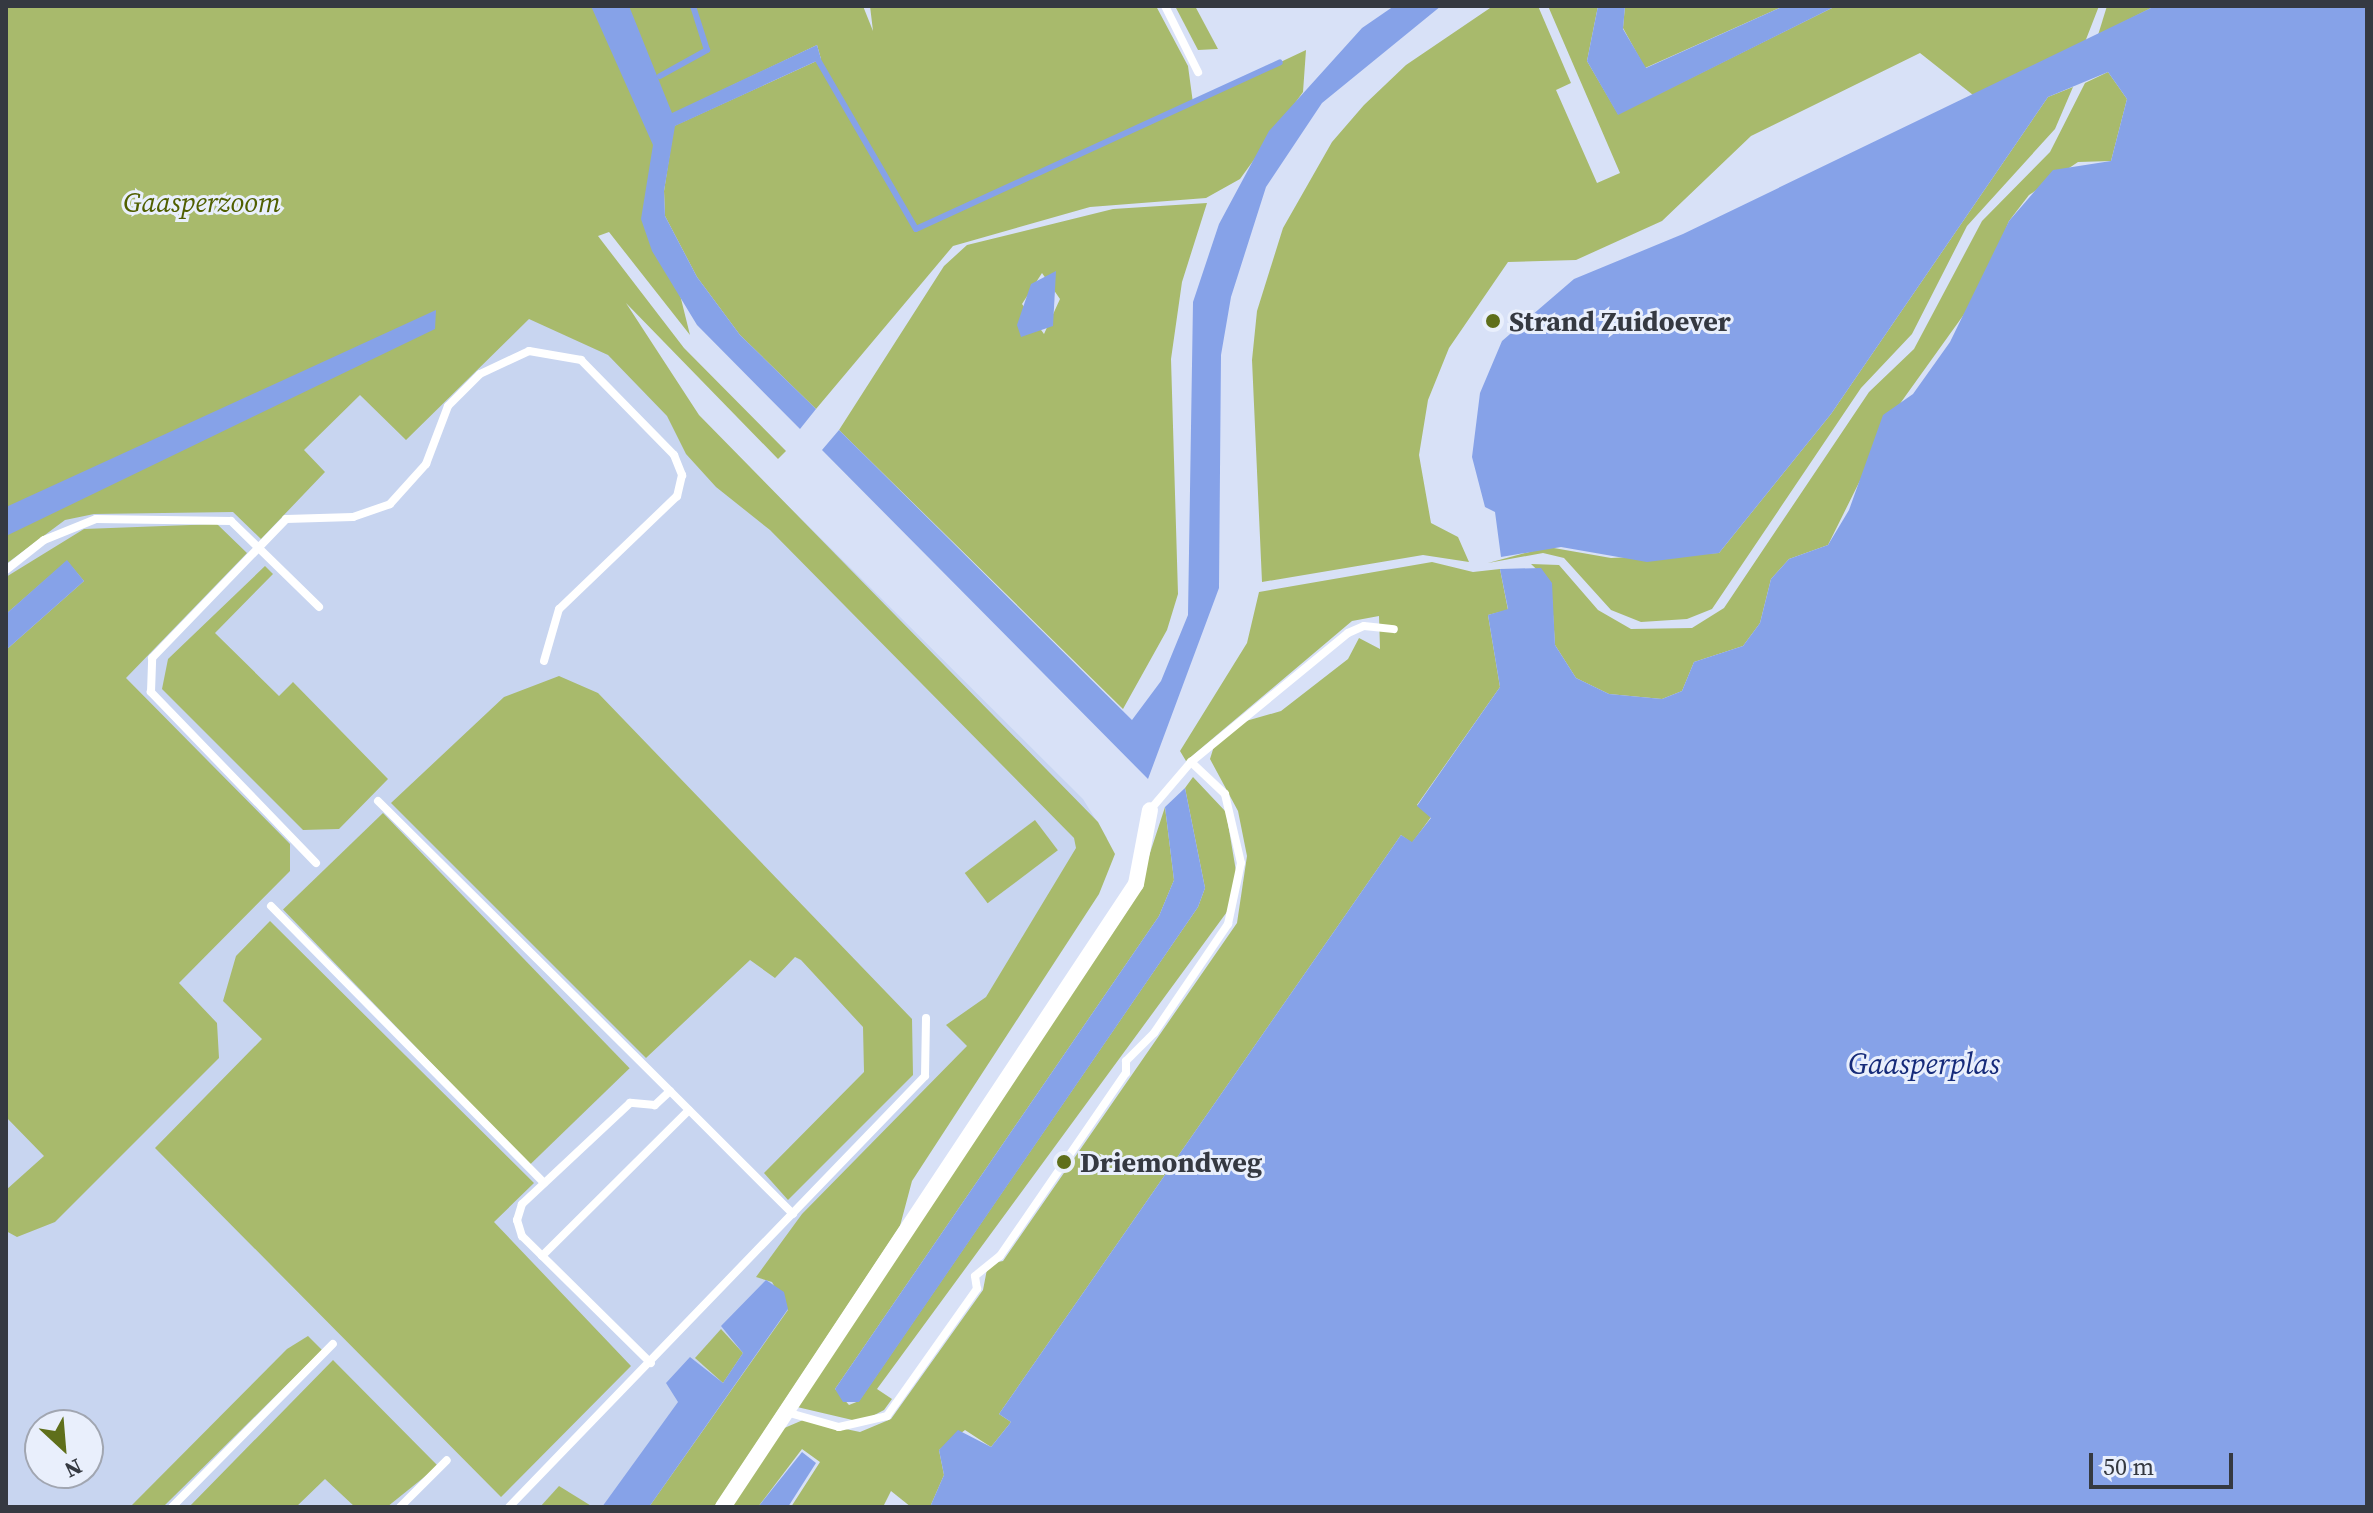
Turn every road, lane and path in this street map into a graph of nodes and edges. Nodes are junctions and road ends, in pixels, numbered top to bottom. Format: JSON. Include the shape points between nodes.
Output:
{"nodes":[{"id":1,"x":1165,"y":6,"type":"edge"},
{"id":2,"x":1198,"y":72,"type":"dead end"},
{"id":3,"x":258,"y":547,"type":"junction"},
{"id":4,"x":6,"y":570,"type":"edge"},
{"id":5,"x":319,"y":607,"type":"dead end"},
{"id":6,"x":1394,"y":629,"type":"dead end"},
{"id":7,"x":544,"y":661,"type":"dead end"},
{"id":8,"x":1191,"y":762,"type":"junction"},
{"id":9,"x":378,"y":801,"type":"dead end"},
{"id":10,"x":1150,"y":810,"type":"joint"},
{"id":11,"x":316,"y":863,"type":"dead end"},
{"id":12,"x":271,"y":906,"type":"dead end"},
{"id":13,"x":926,"y":1018,"type":"dead end"},
{"id":14,"x":670,"y":1091,"type":"junction"},
{"id":15,"x":689,"y":1110,"type":"junction"},
{"id":16,"x":544,"y":1183,"type":"junction"},
{"id":17,"x":793,"y":1214,"type":"junction"},
{"id":18,"x":542,"y":1256,"type":"junction"},
{"id":19,"x":333,"y":1344,"type":"dead end"},
{"id":20,"x":651,"y":1363,"type":"junction"},
{"id":21,"x":786,"y":1412,"type":"junction"},
{"id":22,"x":447,"y":1460,"type":"dead end"},
{"id":23,"x":172,"y":1507,"type":"edge"},
{"id":24,"x":400,"y":1507,"type":"edge"},
{"id":25,"x":509,"y":1507,"type":"edge"},
{"id":26,"x":723,"y":1507,"type":"edge"}],
"edges":[{"from":1,"to":2,"type":"lane"},
{"from":3,"to":4,"type":"lane","via":[[231,521],[96,519],[44,540]]},
{"from":3,"to":5,"type":"lane"},
{"from":3,"to":7,"type":"lane","via":[[286,519],[353,517],[390,504],[426,464],[448,406],[503,359],[556,351],[581,360],[674,455],[681,486],[559,609]]},
{"from":3,"to":11,"type":"lane","via":[[152,658],[151,692]]},
{"from":6,"to":8,"type":"lane","via":[[1364,626],[1348,633]]},
{"from":8,"to":10,"type":"lane"},
{"from":8,"to":21,"type":"lane","via":[[1225,794],[1234,820],[1241,883],[1228,924],[1154,1033],[1126,1061],[1126,1073],[1000,1256],[988,1258],[975,1276],[977,1289],[887,1416],[839,1427]]},
{"from":9,"to":14,"type":"lane"},
{"from":10,"to":21,"type":"street","via":[[1136,884]]},
{"from":12,"to":16,"type":"lane"},
{"from":13,"to":17,"type":"lane","via":[[925,1076]]},
{"from":14,"to":15,"type":"lane"},
{"from":14,"to":16,"type":"lane","via":[[655,1105],[630,1103]]},
{"from":15,"to":17,"type":"lane"},
{"from":15,"to":18,"type":"lane"},
{"from":16,"to":18,"type":"lane","via":[[517,1220]]},
{"from":17,"to":20,"type":"lane"},
{"from":18,"to":20,"type":"lane"},
{"from":19,"to":23,"type":"lane"},
{"from":20,"to":25,"type":"lane"},
{"from":21,"to":26,"type":"street"},
{"from":22,"to":24,"type":"lane"}]}
